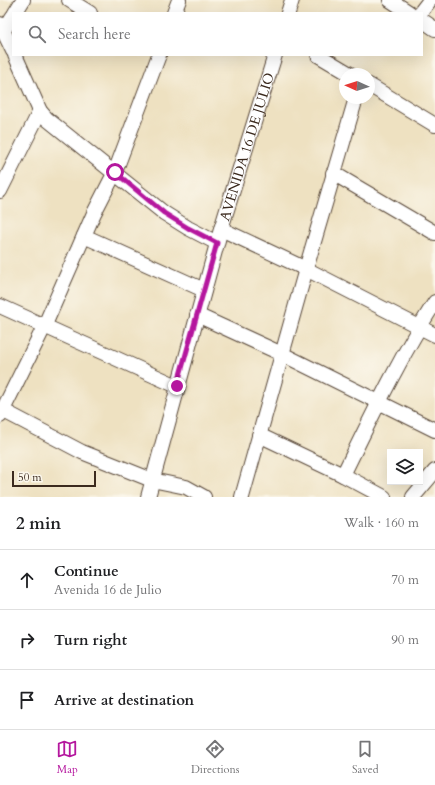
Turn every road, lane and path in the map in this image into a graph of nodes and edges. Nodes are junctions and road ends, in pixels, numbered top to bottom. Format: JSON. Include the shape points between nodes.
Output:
{"nodes":[{"id":1,"x":23,"y":0,"type":"edge"},
{"id":2,"x":69,"y":0,"type":"edge"},
{"id":3,"x":178,"y":0,"type":"edge"},
{"id":4,"x":292,"y":0,"type":"edge"},
{"id":5,"x":390,"y":0,"type":"edge"},
{"id":6,"x":430,"y":0,"type":"edge"},
{"id":7,"x":16,"y":12,"type":"edge"},
{"id":8,"x":88,"y":12,"type":"edge"},
{"id":9,"x":174,"y":12,"type":"edge"},
{"id":10,"x":288,"y":12,"type":"edge"},
{"id":11,"x":408,"y":12,"type":"edge"},
{"id":12,"x":421,"y":12,"type":"edge"},
{"id":13,"x":12,"y":17,"type":"edge"},
{"id":14,"x":423,"y":21,"type":"edge"},
{"id":15,"x":2,"y":27,"type":"edge"},
{"id":16,"x":435,"y":28,"type":"edge"},
{"id":17,"x":10,"y":49,"type":"edge"},
{"id":18,"x":13,"y":56,"type":"edge"},
{"id":19,"x":158,"y":56,"type":"edge"},
{"id":20,"x":275,"y":56,"type":"edge"},
{"id":21,"x":320,"y":56,"type":"edge"},
{"id":22,"x":340,"y":68,"type":"edge"},
{"id":23,"x":375,"y":89,"type":"edge"},
{"id":24,"x":354,"y":104,"type":"edge"},
{"id":25,"x":40,"y":111,"type":"junction"},
{"id":26,"x":435,"y":125,"type":"edge"},
{"id":27,"x":115,"y":172,"type":"junction"},
{"id":28,"x":333,"y":173,"type":"junction"},
{"id":29,"x":0,"y":191,"type":"edge"},
{"id":30,"x":221,"y":228,"type":"junction"},
{"id":31,"x":435,"y":233,"type":"edge"},
{"id":32,"x":84,"y":236,"type":"junction"},
{"id":33,"x":217,"y":243,"type":"junction"},
{"id":34,"x":306,"y":269,"type":"junction"},
{"id":35,"x":204,"y":290,"type":"junction"},
{"id":36,"x":435,"y":302,"type":"edge"},
{"id":37,"x":0,"y":306,"type":"edge"},
{"id":38,"x":197,"y":315,"type":"junction"},
{"id":39,"x":44,"y":327,"type":"junction"},
{"id":40,"x":419,"y":327,"type":"junction"},
{"id":41,"x":435,"y":335,"type":"edge"},
{"id":42,"x":282,"y":354,"type":"junction"},
{"id":43,"x":177,"y":386,"type":"junction"},
{"id":44,"x":379,"y":402,"type":"junction"},
{"id":45,"x":1,"y":413,"type":"edge"},
{"id":46,"x":435,"y":430,"type":"edge"},
{"id":47,"x":259,"y":435,"type":"junction"},
{"id":48,"x":435,"y":470,"type":"edge"},
{"id":49,"x":343,"y":475,"type":"junction"},
{"id":50,"x":152,"y":480,"type":"junction"},
{"id":51,"x":148,"y":497,"type":"edge"},
{"id":52,"x":204,"y":497,"type":"edge"},
{"id":53,"x":242,"y":497,"type":"edge"},
{"id":54,"x":384,"y":497,"type":"edge"},
{"id":55,"x":413,"y":497,"type":"edge"}],
"edges":[{"from":1,"to":7,"type":"street"},
{"from":2,"to":8,"type":"street"},
{"from":3,"to":9,"type":"street"},
{"from":4,"to":10,"type":"street"},
{"from":5,"to":11,"type":"street"},
{"from":6,"to":12,"type":"street"},
{"from":13,"to":15,"type":"street"},
{"from":14,"to":16,"type":"street"},
{"from":15,"to":17,"type":"street"},
{"from":18,"to":25,"type":"street"},
{"from":19,"to":27,"type":"street"},
{"from":20,"to":30,"type":"street","name":"AVENIDA 16 DE JULIO"},
{"from":21,"to":22,"type":"street"},
{"from":23,"to":26,"type":"street"},
{"from":24,"to":28,"type":"street"},
{"from":25,"to":27,"type":"street"},
{"from":25,"to":29,"type":"street"},
{"from":27,"to":32,"type":"street"},
{"from":27,"to":33,"type":"street","via":[[164,213]]},
{"from":28,"to":31,"type":"street"},
{"from":28,"to":34,"type":"street"},
{"from":30,"to":33,"type":"street","name":"AVENIDA 16 DE JULIO"},
{"from":30,"to":34,"type":"street"},
{"from":32,"to":35,"type":"street"},
{"from":32,"to":39,"type":"street"},
{"from":33,"to":35,"type":"street","name":"AVENIDA 16 DE JULIO"},
{"from":34,"to":40,"type":"street"},
{"from":34,"to":42,"type":"street"},
{"from":35,"to":38,"type":"street","name":"AVENIDA 16 DE JULIO"},
{"from":36,"to":40,"type":"street"},
{"from":37,"to":39,"type":"street"},
{"from":38,"to":42,"type":"street"},
{"from":38,"to":43,"type":"street","name":"AVENIDA 16 DE JULIO"},
{"from":39,"to":43,"type":"street"},
{"from":39,"to":45,"type":"street"},
{"from":40,"to":41,"type":"street"},
{"from":40,"to":44,"type":"street"},
{"from":42,"to":44,"type":"street"},
{"from":42,"to":47,"type":"street"},
{"from":43,"to":50,"type":"street","name":"AVENIDA 16 DE JULIO"},
{"from":44,"to":46,"type":"street"},
{"from":44,"to":49,"type":"street"},
{"from":45,"to":50,"type":"street","via":[[82,452]]},
{"from":47,"to":49,"type":"street"},
{"from":47,"to":53,"type":"street"},
{"from":48,"to":55,"type":"street"},
{"from":49,"to":54,"type":"street"},
{"from":50,"to":51,"type":"street","name":"AVENIDA 16 DE JULIO"},
{"from":50,"to":52,"type":"street","via":[[186,487]]}]}
